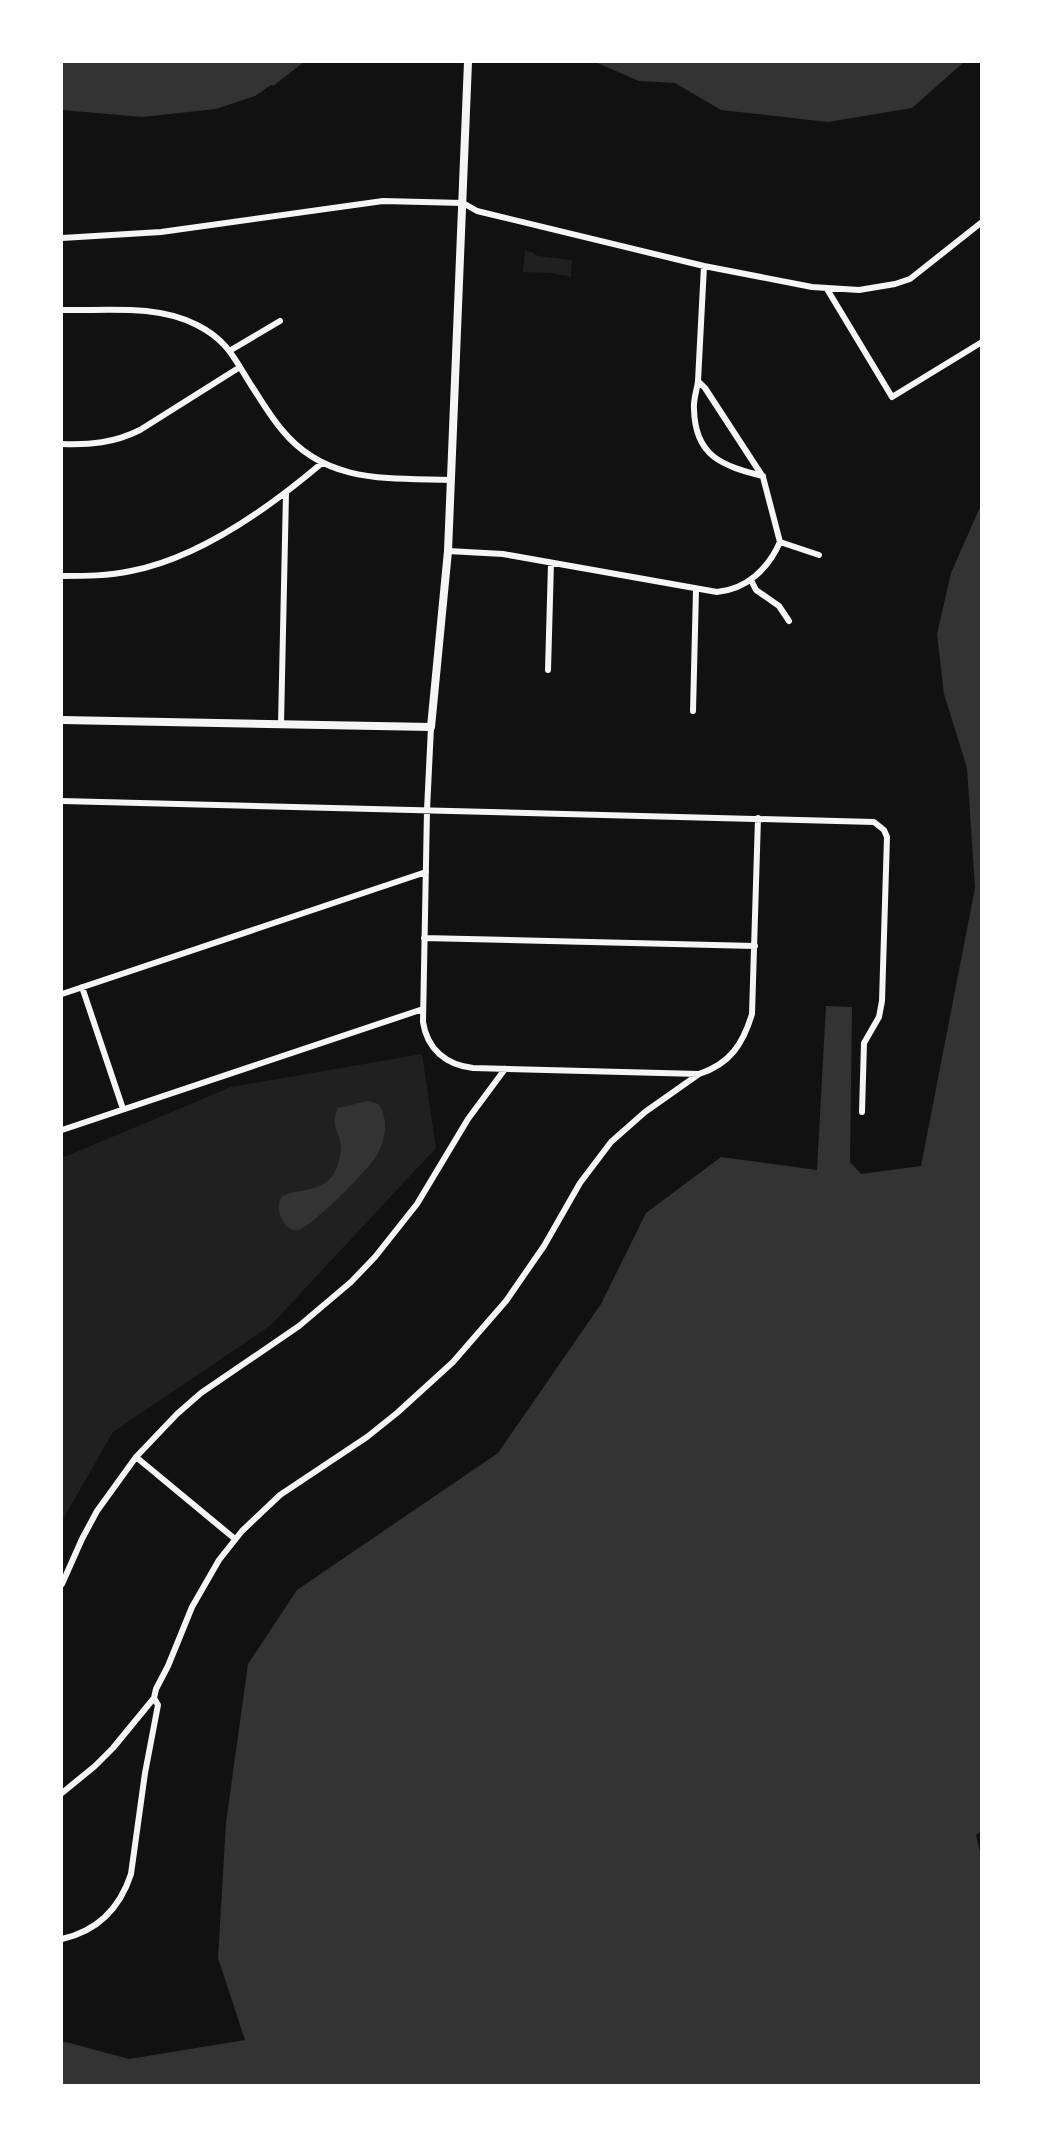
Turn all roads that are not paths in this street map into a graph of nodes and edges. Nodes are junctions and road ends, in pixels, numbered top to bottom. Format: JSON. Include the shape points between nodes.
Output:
{"nodes":[{"id":1,"x":468,"y":62,"type":"edge"},
{"id":2,"x":462,"y":203,"type":"junction"},
{"id":3,"x":981,"y":222,"type":"edge"},
{"id":4,"x":62,"y":238,"type":"edge"},
{"id":5,"x":704,"y":266,"type":"junction"},
{"id":6,"x":827,"y":289,"type":"junction"},
{"id":7,"x":62,"y":310,"type":"edge"},
{"id":8,"x":279,"y":321,"type":"dead end"},
{"id":9,"x":981,"y":342,"type":"edge"},
{"id":10,"x":231,"y":351,"type":"junction"},
{"id":11,"x":240,"y":367,"type":"junction"},
{"id":12,"x":698,"y":381,"type":"junction"},
{"id":13,"x":62,"y":444,"type":"edge"},
{"id":14,"x":322,"y":463,"type":"junction"},
{"id":15,"x":764,"y":477,"type":"junction"},
{"id":16,"x":451,"y":480,"type":"junction"},
{"id":17,"x":286,"y":493,"type":"junction"},
{"id":18,"x":780,"y":542,"type":"junction"},
{"id":19,"x":448,"y":551,"type":"junction"},
{"id":20,"x":819,"y":555,"type":"dead end"},
{"id":21,"x":551,"y":563,"type":"junction"},
{"id":22,"x":62,"y":576,"type":"edge"},
{"id":23,"x":751,"y":580,"type":"junction"},
{"id":24,"x":696,"y":590,"type":"junction"},
{"id":25,"x":789,"y":621,"type":"dead end"},
{"id":26,"x":548,"y":670,"type":"dead end"},
{"id":27,"x":693,"y":711,"type":"dead end"},
{"id":28,"x":62,"y":720,"type":"edge"},
{"id":29,"x":281,"y":724,"type":"junction"},
{"id":30,"x":431,"y":727,"type":"junction"},
{"id":31,"x":62,"y":801,"type":"edge"},
{"id":32,"x":428,"y":810,"type":"junction"},
{"id":33,"x":758,"y":818,"type":"junction"},
{"id":34,"x":426,"y":872,"type":"junction"},
{"id":35,"x":424,"y":938,"type":"junction"},
{"id":36,"x":755,"y":946,"type":"junction"},
{"id":37,"x":82,"y":987,"type":"junction"},
{"id":38,"x":62,"y":994,"type":"edge"},
{"id":39,"x":423,"y":1009,"type":"junction"},
{"id":40,"x":505,"y":1069,"type":"junction"},
{"id":41,"x":699,"y":1074,"type":"junction"},
{"id":42,"x":123,"y":1109,"type":"junction"},
{"id":43,"x":862,"y":1112,"type":"dead end"},
{"id":44,"x":62,"y":1130,"type":"edge"},
{"id":45,"x":136,"y":1457,"type":"junction"},
{"id":46,"x":235,"y":1539,"type":"junction"},
{"id":47,"x":62,"y":1584,"type":"edge"},
{"id":48,"x":154,"y":1698,"type":"junction"},
{"id":49,"x":62,"y":1793,"type":"edge"},
{"id":50,"x":62,"y":1939,"type":"edge"}],
"edges":[{"from":1,"to":2,"type":"street"},
{"from":2,"to":4,"type":"street","via":[[382,201],[161,232]]},
{"from":2,"to":5,"type":"street","via":[[477,211]]},
{"from":2,"to":16,"type":"street"},
{"from":3,"to":6,"type":"street","via":[[909,279],[873,288]]},
{"from":5,"to":6,"type":"street"},
{"from":5,"to":12,"type":"street"},
{"from":6,"to":9,"type":"street","via":[[892,397]]},
{"from":7,"to":10,"type":"street","via":[[167,314],[212,334]]},
{"from":8,"to":10,"type":"street"},
{"from":10,"to":11,"type":"street"},
{"from":11,"to":13,"type":"street","via":[[126,437],[94,444]]},
{"from":11,"to":14,"type":"street","via":[[282,431]]},
{"from":12,"to":15,"type":"street"},
{"from":12,"to":15,"type":"street","via":[[694,408],[703,447],[734,469]]},
{"from":14,"to":16,"type":"street","via":[[372,478]]},
{"from":14,"to":17,"type":"street"},
{"from":15,"to":18,"type":"street"},
{"from":16,"to":19,"type":"street"},
{"from":17,"to":22,"type":"street","via":[[212,541],[172,560],[129,572]]},
{"from":17,"to":29,"type":"street"},
{"from":18,"to":20,"type":"street"},
{"from":18,"to":23,"type":"street"},
{"from":19,"to":21,"type":"street","via":[[504,554]]},
{"from":19,"to":30,"type":"street"},
{"from":21,"to":24,"type":"street"},
{"from":21,"to":26,"type":"street"},
{"from":23,"to":24,"type":"street","via":[[724,591]]},
{"from":23,"to":25,"type":"street","via":[[756,590],[779,606]]},
{"from":24,"to":27,"type":"street"},
{"from":28,"to":29,"type":"street"},
{"from":29,"to":30,"type":"street"},
{"from":30,"to":32,"type":"street"},
{"from":31,"to":32,"type":"street"},
{"from":32,"to":33,"type":"street"},
{"from":32,"to":34,"type":"street"},
{"from":33,"to":36,"type":"street"},
{"from":33,"to":43,"type":"street","via":[[867,820],[884,830],[887,837],[882,1001],[879,1017],[864,1043]]},
{"from":34,"to":35,"type":"street"},
{"from":34,"to":37,"type":"street"},
{"from":35,"to":36,"type":"street"},
{"from":35,"to":39,"type":"street"},
{"from":36,"to":41,"type":"street","via":[[752,1014],[742,1040],[715,1069]]},
{"from":37,"to":38,"type":"street"},
{"from":37,"to":42,"type":"street"},
{"from":39,"to":40,"type":"street","via":[[429,1041],[446,1060],[465,1067]]},
{"from":39,"to":42,"type":"street"},
{"from":40,"to":41,"type":"street"},
{"from":40,"to":45,"type":"street","via":[[468,1119],[417,1204],[375,1257],[326,1305],[201,1393]]},
{"from":41,"to":46,"type":"street","via":[[645,1112],[611,1143],[580,1183],[512,1293],[453,1362],[382,1425],[280,1495]]},
{"from":42,"to":44,"type":"street"},
{"from":45,"to":46,"type":"street"},
{"from":45,"to":47,"type":"street","via":[[97,1511]]},
{"from":46,"to":48,"type":"street","via":[[192,1606]]},
{"from":48,"to":49,"type":"street","via":[[113,1748]]},
{"from":48,"to":50,"type":"street","via":[[158,1706],[126,1887],[112,1910],[97,1924]]}]}
